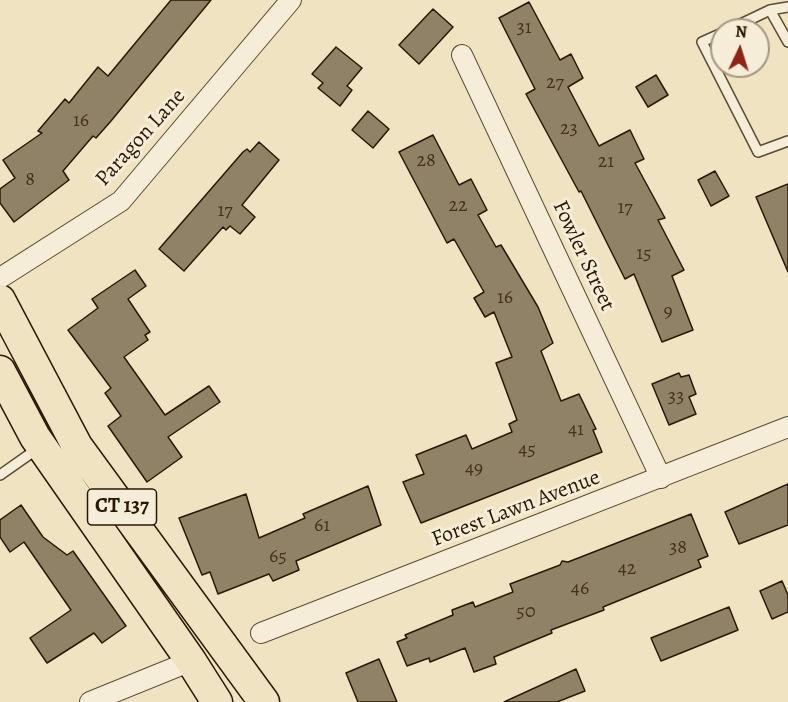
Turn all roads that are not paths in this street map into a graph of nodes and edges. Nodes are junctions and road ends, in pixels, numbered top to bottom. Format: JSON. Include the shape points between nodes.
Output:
{"nodes":[{"id":1,"x":291,"y":0,"type":"edge"},
{"id":2,"x":788,"y":7,"type":"edge"},
{"id":3,"x":770,"y":10,"type":"junction"},
{"id":4,"x":753,"y":18,"type":"edge"},
{"id":5,"x":710,"y":38,"type":"edge"},
{"id":6,"x":788,"y":42,"type":"edge"},
{"id":7,"x":462,"y":55,"type":"dead end"},
{"id":8,"x":710,"y":58,"type":"edge"},
{"id":9,"x":720,"y":78,"type":"edge"},
{"id":10,"x":788,"y":141,"type":"edge"},
{"id":11,"x":0,"y":278,"type":"edge"},
{"id":12,"x":0,"y":300,"type":"edge"},
{"id":13,"x":0,"y":371,"type":"edge"},
{"id":14,"x":788,"y":427,"type":"edge"},
{"id":15,"x":41,"y":446,"type":"junction"},
{"id":16,"x":0,"y":475,"type":"edge"},
{"id":17,"x":661,"y":478,"type":"junction"},
{"id":18,"x":261,"y":633,"type":"dead end"},
{"id":19,"x":191,"y":661,"type":"junction"},
{"id":20,"x":90,"y":702,"type":"edge"},
{"id":21,"x":217,"y":702,"type":"edge"},
{"id":22,"x":264,"y":702,"type":"edge"}],
"edges":[{"from":1,"to":11,"type":"street","name":"Paragon Lane","via":[[121,201]]},
{"from":2,"to":3,"type":"lane"},
{"from":3,"to":4,"type":"lane"},
{"from":3,"to":6,"type":"lane"},
{"from":5,"to":8,"type":"lane","via":[[702,42]]},
{"from":7,"to":17,"type":"street","name":"Fowler Street"},
{"from":9,"to":10,"type":"lane","via":[[758,152]]},
{"from":12,"to":22,"type":"main road","number":"CT 137","via":[[77,446]]},
{"from":13,"to":15,"type":"main road","number":"CT 137"},
{"from":14,"to":17,"type":"street","name":"Forest Lawn Avenue"},
{"from":15,"to":16,"type":"lane"},
{"from":15,"to":19,"type":"main road","number":"CT 137"},
{"from":17,"to":18,"type":"street","name":"Forest Lawn Avenue"},
{"from":19,"to":20,"type":"street"},
{"from":19,"to":21,"type":"main road","number":"CT 137"}]}
